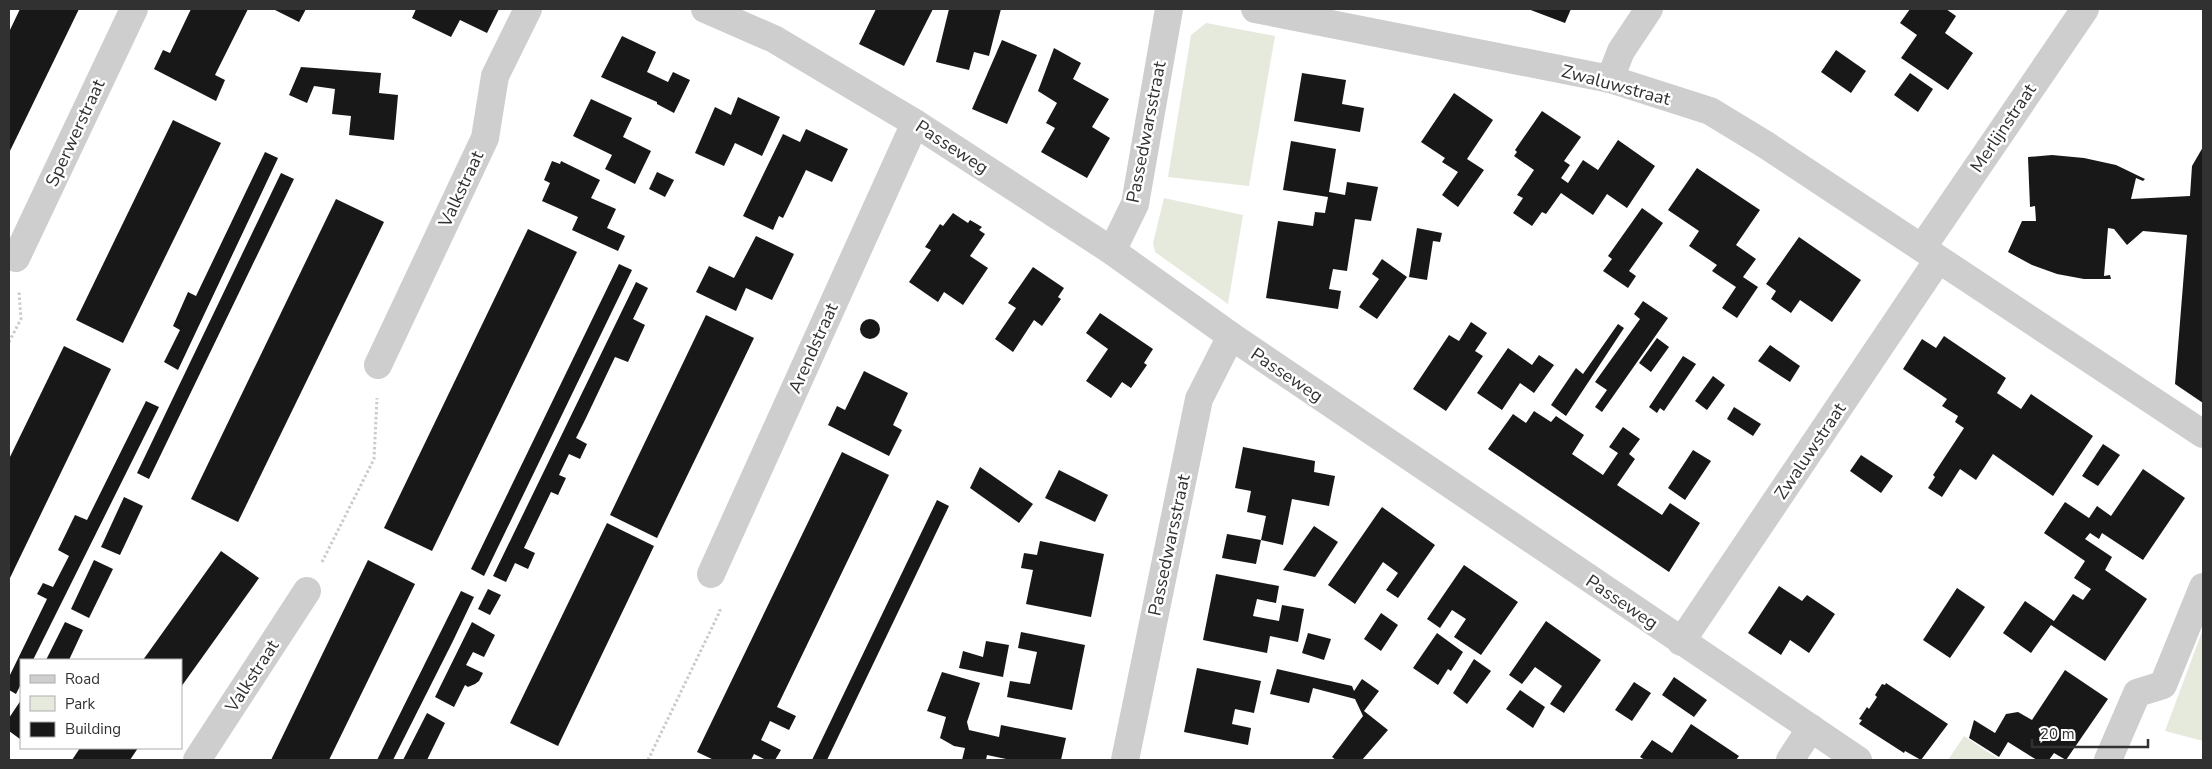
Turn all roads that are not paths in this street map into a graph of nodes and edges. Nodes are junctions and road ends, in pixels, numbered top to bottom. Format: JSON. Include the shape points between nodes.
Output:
{"nodes":[{"id":1,"x":134,"y":9,"type":"edge"},
{"id":2,"x":528,"y":9,"type":"edge"},
{"id":3,"x":705,"y":9,"type":"edge"},
{"id":4,"x":1169,"y":9,"type":"edge"},
{"id":5,"x":1255,"y":9,"type":"edge"},
{"id":6,"x":1649,"y":9,"type":"edge"},
{"id":7,"x":2085,"y":9,"type":"edge"},
{"id":8,"x":1610,"y":80,"type":"junction"},
{"id":9,"x":915,"y":123,"type":"junction"},
{"id":10,"x":1112,"y":252,"type":"junction"},
{"id":11,"x":1930,"y":254,"type":"junction"},
{"id":12,"x":16,"y":258,"type":"road end"},
{"id":13,"x":1231,"y":336,"type":"junction"},
{"id":14,"x":378,"y":365,"type":"road end"},
{"id":15,"x":2203,"y":434,"type":"edge"},
{"id":16,"x":711,"y":574,"type":"road end"},
{"id":17,"x":2203,"y":587,"type":"edge"},
{"id":18,"x":307,"y":591,"type":"road end"},
{"id":19,"x":1682,"y":642,"type":"junction"},
{"id":20,"x":1811,"y":728,"type":"junction"},
{"id":21,"x":197,"y":760,"type":"edge"},
{"id":22,"x":1125,"y":760,"type":"edge"},
{"id":23,"x":1790,"y":760,"type":"edge"},
{"id":24,"x":1858,"y":760,"type":"edge"},
{"id":25,"x":2108,"y":760,"type":"edge"}],
"edges":[{"from":1,"to":12,"type":"street","name":"Sperwerstraat"},
{"from":2,"to":14,"type":"street","name":"Valkstraat","via":[[495,76],[485,138]]},
{"from":3,"to":9,"type":"street","name":"Passeweg","via":[[774,39]]},
{"from":4,"to":10,"type":"street","name":"Passedwarsstraat","via":[[1135,204]]},
{"from":5,"to":8,"type":"street","name":"Zwaluwstraat"},
{"from":6,"to":8,"type":"street","via":[[1621,51]]},
{"from":7,"to":11,"type":"street","name":"Merlijnstraat"},
{"from":8,"to":11,"type":"street","name":"Zwaluwstraat","via":[[1710,111]]},
{"from":9,"to":10,"type":"street","name":"Passeweg"},
{"from":9,"to":16,"type":"street","name":"Arendstraat"},
{"from":10,"to":13,"type":"street","name":"Passeweg"},
{"from":11,"to":15,"type":"street","name":"Zwaluwstraat"},
{"from":11,"to":19,"type":"street","name":"Zwaluwstraat"},
{"from":13,"to":19,"type":"street","name":"Passeweg"},
{"from":13,"to":22,"type":"street","name":"Passedwarsstraat","via":[[1199,399]]},
{"from":17,"to":25,"type":"street","via":[[2163,685],[2137,693]]},
{"from":18,"to":21,"type":"street","name":"Valkstraat"},
{"from":19,"to":20,"type":"street","name":"Passeweg"},
{"from":20,"to":23,"type":"street"},
{"from":20,"to":24,"type":"street","name":"Passeweg"}]}
